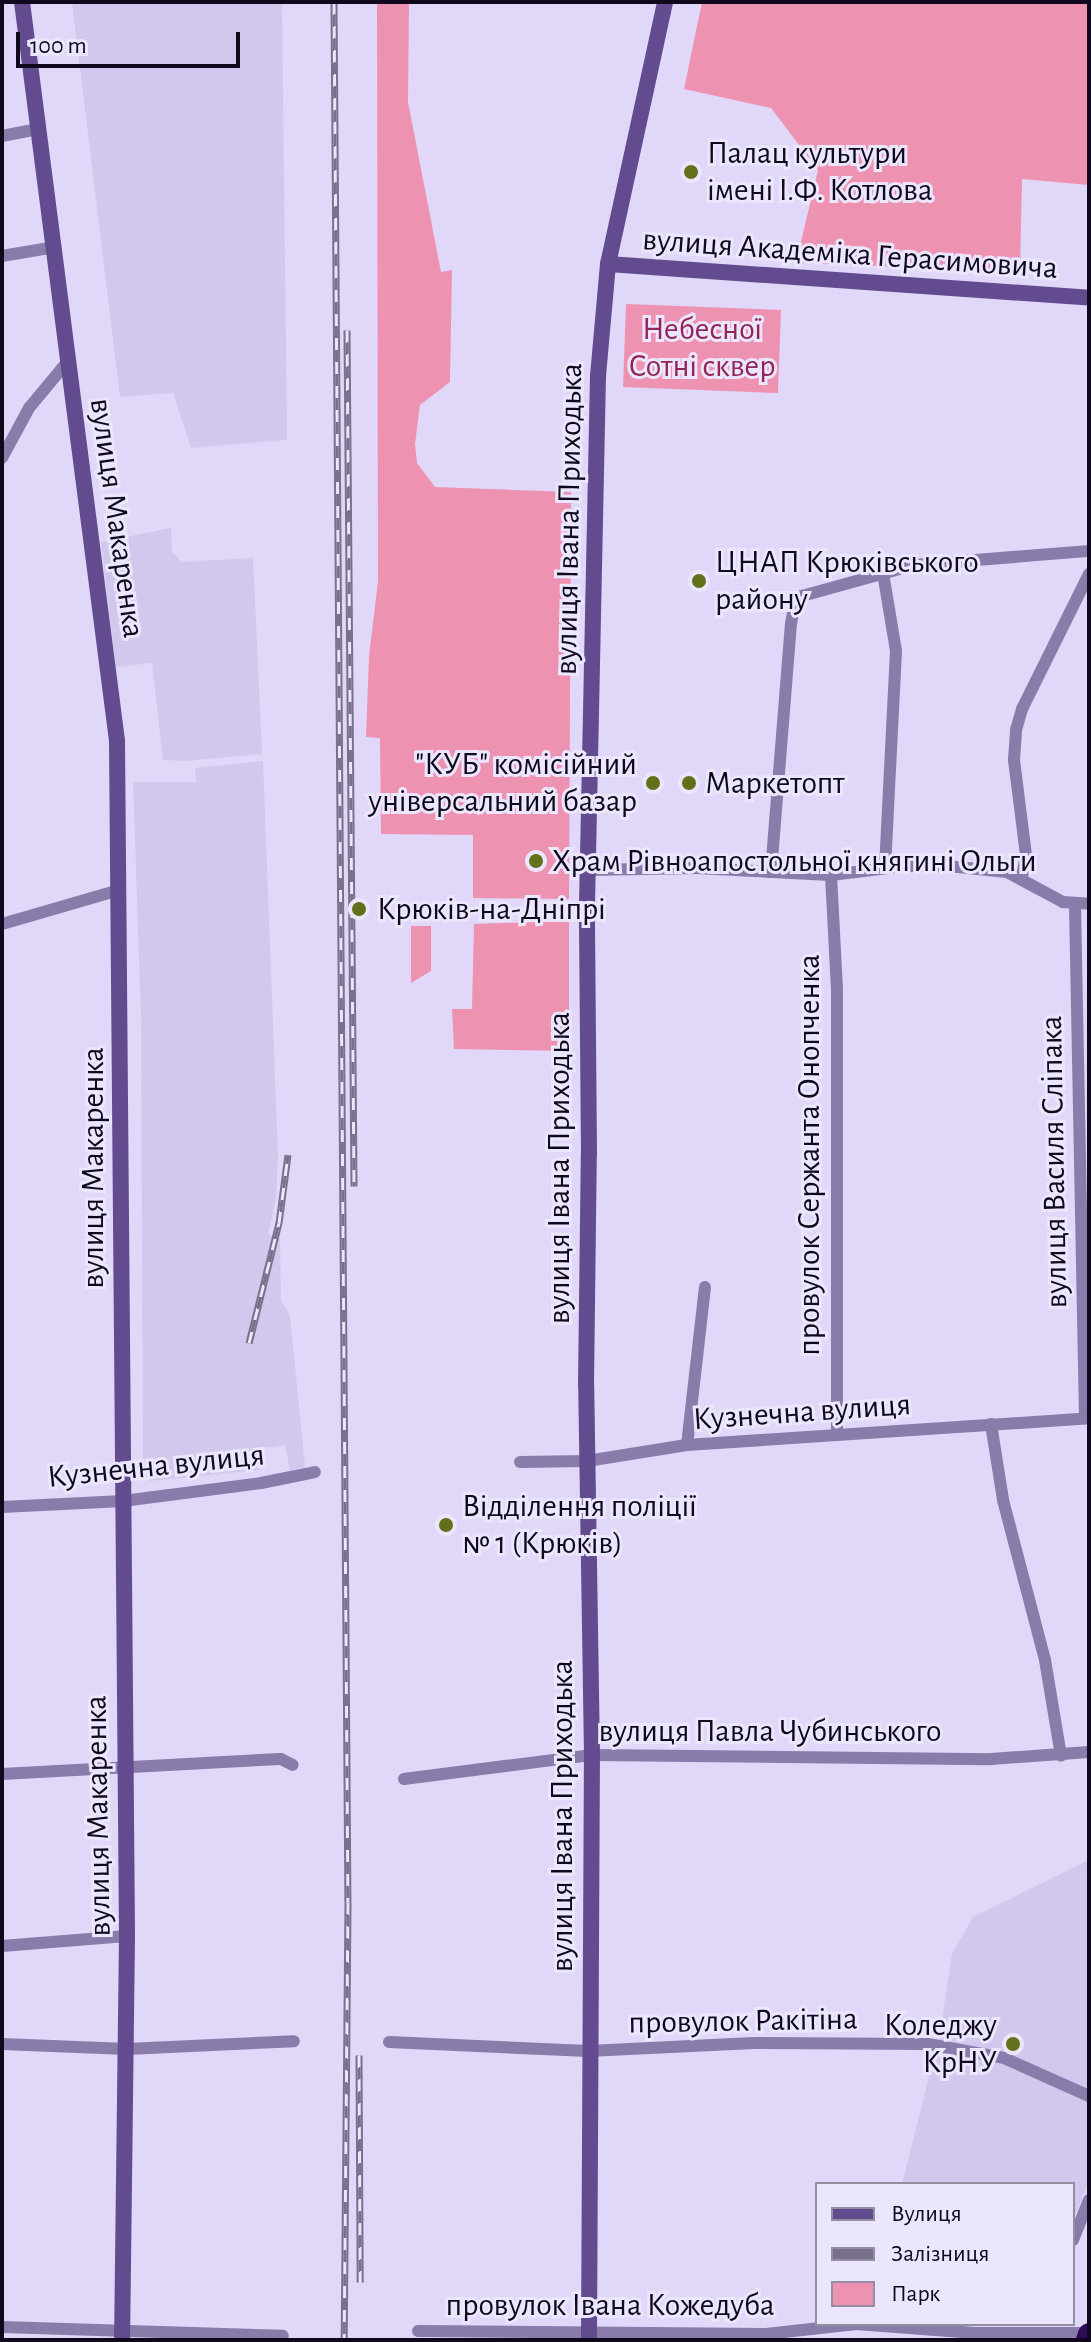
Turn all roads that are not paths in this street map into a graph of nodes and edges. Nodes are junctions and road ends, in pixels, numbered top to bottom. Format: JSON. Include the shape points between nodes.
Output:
{"nodes":[{"id":1,"x":22,"y":2,"type":"edge"},
{"id":2,"x":665,"y":2,"type":"edge"},
{"id":3,"x":39,"y":129,"type":"junction"},
{"id":4,"x":2,"y":136,"type":"edge"},
{"id":5,"x":55,"y":247,"type":"junction"},
{"id":6,"x":2,"y":256,"type":"edge"},
{"id":7,"x":608,"y":264,"type":"junction"},
{"id":8,"x":1089,"y":298,"type":"edge"},
{"id":9,"x":68,"y":361,"type":"junction"},
{"id":10,"x":2,"y":458,"type":"edge"},
{"id":11,"x":1089,"y":551,"type":"edge"},
{"id":12,"x":883,"y":573,"type":"junction"},
{"id":13,"x":1089,"y":574,"type":"edge"},
{"id":14,"x":885,"y":867,"type":"junction"},
{"id":15,"x":588,"y":870,"type":"junction"},
{"id":16,"x":771,"y":872,"type":"junction"},
{"id":17,"x":831,"y":875,"type":"junction"},
{"id":18,"x":1022,"y":877,"type":"junction"},
{"id":19,"x":119,"y":890,"type":"junction"},
{"id":20,"x":1089,"y":904,"type":"edge"},
{"id":21,"x":1075,"y":905,"type":"junction"},
{"id":22,"x":2,"y":924,"type":"edge"},
{"id":23,"x":705,"y":1287,"type":"dead end"},
{"id":24,"x":1087,"y":1418,"type":"edge"},
{"id":25,"x":991,"y":1424,"type":"junction"},
{"id":26,"x":837,"y":1435,"type":"junction"},
{"id":27,"x":687,"y":1445,"type":"junction"},
{"id":28,"x":587,"y":1461,"type":"junction"},
{"id":29,"x":520,"y":1462,"type":"dead end"},
{"id":30,"x":315,"y":1472,"type":"dead end"},
{"id":31,"x":123,"y":1501,"type":"junction"},
{"id":32,"x":2,"y":1507,"type":"edge"},
{"id":33,"x":1089,"y":1752,"type":"edge"},
{"id":34,"x":592,"y":1755,"type":"junction"},
{"id":35,"x":1061,"y":1756,"type":"junction"},
{"id":36,"x":293,"y":1765,"type":"dead end"},
{"id":37,"x":126,"y":1769,"type":"junction"},
{"id":38,"x":2,"y":1774,"type":"edge"},
{"id":39,"x":404,"y":1779,"type":"dead end"},
{"id":40,"x":127,"y":1936,"type":"junction"},
{"id":41,"x":2,"y":1946,"type":"edge"},
{"id":42,"x":294,"y":2041,"type":"dead end"},
{"id":43,"x":389,"y":2042,"type":"dead end"},
{"id":44,"x":2,"y":2044,"type":"edge"},
{"id":45,"x":127,"y":2049,"type":"junction"},
{"id":46,"x":588,"y":2051,"type":"junction"},
{"id":47,"x":1089,"y":2096,"type":"edge"},
{"id":48,"x":1089,"y":2200,"type":"edge"},
{"id":49,"x":1075,"y":2235,"type":"edge"},
{"id":50,"x":838,"y":2326,"type":"edge"},
{"id":51,"x":882,"y":2326,"type":"edge"},
{"id":52,"x":2,"y":2327,"type":"edge"},
{"id":53,"x":418,"y":2331,"type":"dead end"},
{"id":54,"x":1036,"y":2332,"type":"edge"},
{"id":55,"x":1089,"y":2333,"type":"edge"},
{"id":56,"x":122,"y":2334,"type":"edge"},
{"id":57,"x":283,"y":2336,"type":"dead end"},
{"id":58,"x":589,"y":2336,"type":"edge"},
{"id":59,"x":1087,"y":2340,"type":"edge"}],
"edges":[{"from":1,"to":3,"type":"main road","name":"вулиця Макаренка"},
{"from":2,"to":7,"type":"main road","name":"вулиця Івана Приходька"},
{"from":3,"to":4,"type":"street"},
{"from":3,"to":5,"type":"main road","name":"вулиця Макаренка"},
{"from":5,"to":6,"type":"street"},
{"from":5,"to":9,"type":"main road","name":"вулиця Макаренка"},
{"from":7,"to":8,"type":"main road","name":"вулиця Академіка Герасимовича"},
{"from":7,"to":15,"type":"main road","name":"вулиця Івана Приходька","via":[[598,376]]},
{"from":9,"to":10,"type":"street","via":[[29,408]]},
{"from":9,"to":19,"type":"main road","name":"вулиця Макаренка","via":[[117,741]]},
{"from":11,"to":12,"type":"street","via":[[941,561]]},
{"from":12,"to":14,"type":"street","via":[[896,651]]},
{"from":12,"to":16,"type":"street","via":[[802,596],[792,614]]},
{"from":13,"to":18,"type":"street","via":[[1016,730],[1014,760],[1026,855]]},
{"from":14,"to":17,"type":"street"},
{"from":14,"to":18,"type":"street","via":[[958,867]]},
{"from":15,"to":16,"type":"street"},
{"from":15,"to":28,"type":"main road","name":"вулиця Івана Приходька"},
{"from":16,"to":17,"type":"street"},
{"from":17,"to":26,"type":"street","name":"провулок Сержанта Онопченка","via":[[837,1003]]},
{"from":18,"to":21,"type":"street"},
{"from":19,"to":22,"type":"street"},
{"from":19,"to":31,"type":"main road","name":"вулиця Макаренка"},
{"from":20,"to":21,"type":"street"},
{"from":21,"to":24,"type":"street","name":"вулиця Василя Сліпака"},
{"from":23,"to":27,"type":"street"},
{"from":24,"to":25,"type":"street","name":"Кузнечна вулиця"},
{"from":25,"to":26,"type":"street","name":"Кузнечна вулиця"},
{"from":25,"to":35,"type":"street","via":[[1003,1500],[1045,1660]]},
{"from":26,"to":27,"type":"street","name":"Кузнечна вулиця"},
{"from":27,"to":28,"type":"street","name":"Кузнечна вулиця"},
{"from":28,"to":29,"type":"street","name":"Кузнечна вулиця"},
{"from":28,"to":34,"type":"main road","name":"вулиця Івана Приходька"},
{"from":30,"to":31,"type":"street","name":"Кузнечна вулиця"},
{"from":31,"to":32,"type":"street","name":"Кузнечна вулиця"},
{"from":31,"to":37,"type":"main road","name":"вулиця Макаренка"},
{"from":33,"to":35,"type":"street","name":"вулиця Павла Чубинського"},
{"from":34,"to":35,"type":"street","name":"вулиця Павла Чубинського"},
{"from":34,"to":39,"type":"street","name":"вулиця Павла Чубинського"},
{"from":34,"to":46,"type":"main road","name":"вулиця Івана Приходька"},
{"from":36,"to":37,"type":"street","via":[[281,1759]]},
{"from":37,"to":38,"type":"street"},
{"from":37,"to":40,"type":"main road","name":"вулиця Макаренка"},
{"from":40,"to":41,"type":"street"},
{"from":40,"to":45,"type":"main road","name":"вулиця Макаренка"},
{"from":42,"to":45,"type":"street"},
{"from":43,"to":46,"type":"street","name":"провулок Ракітіна"},
{"from":44,"to":45,"type":"street"},
{"from":45,"to":56,"type":"main road","name":"вулиця Макаренка"},
{"from":46,"to":47,"type":"street","name":"провулок Ракітіна","via":[[754,2043],[928,2044],[1004,2058]]},
{"from":46,"to":58,"type":"main road","name":"вулиця Івана Приходька"},
{"from":48,"to":49,"type":"street"},
{"from":50,"to":58,"type":"street","name":"провулок Івана Кожедуба","via":[[766,2334]]},
{"from":51,"to":54,"type":"street","name":"провулок Івана Кожедуба"},
{"from":52,"to":56,"type":"street"},
{"from":53,"to":58,"type":"street","name":"провулок Івана Кожедуба"},
{"from":54,"to":55,"type":"street","name":"провулок Івана Кожедуба"},
{"from":55,"to":59,"type":"highway"},
{"from":56,"to":57,"type":"street"}]}
